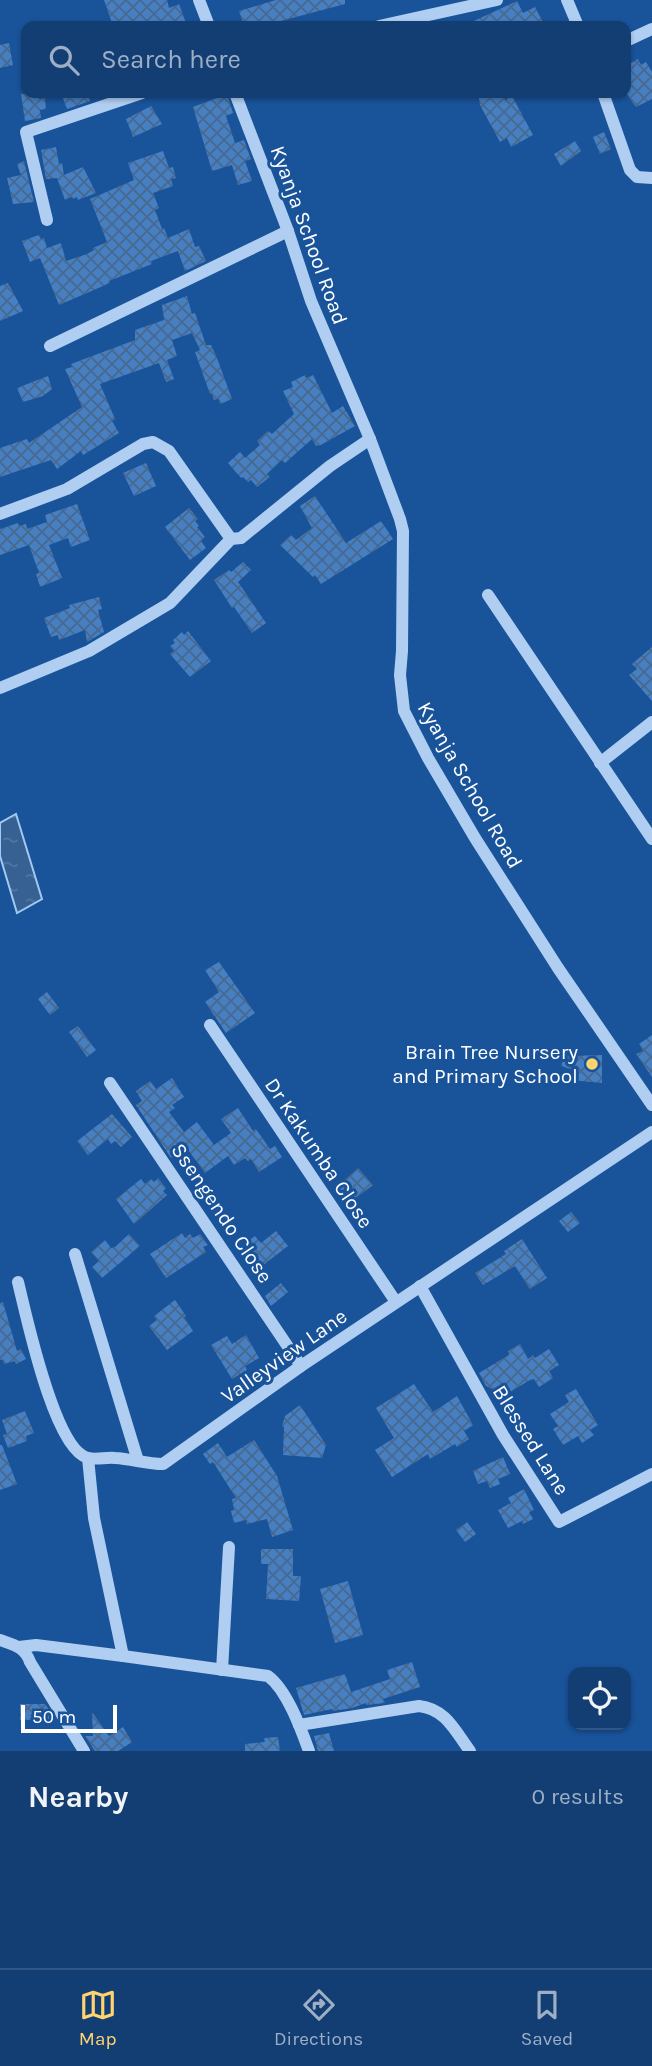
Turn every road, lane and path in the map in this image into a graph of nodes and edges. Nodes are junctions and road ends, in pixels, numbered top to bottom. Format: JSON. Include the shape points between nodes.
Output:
{"nodes":[{"id":1,"x":199,"y":0,"type":"edge"},
{"id":2,"x":497,"y":0,"type":"edge"},
{"id":3,"x":567,"y":0,"type":"edge"},
{"id":4,"x":207,"y":21,"type":"edge"},
{"id":5,"x":402,"y":21,"type":"edge"},
{"id":6,"x":576,"y":21,"type":"edge"},
{"id":7,"x":652,"y":29,"type":"edge"},
{"id":8,"x":631,"y":39,"type":"edge"},
{"id":9,"x":127,"y":98,"type":"edge"},
{"id":10,"x":237,"y":98,"type":"edge"},
{"id":11,"x":605,"y":98,"type":"edge"},
{"id":12,"x":652,"y":178,"type":"edge"},
{"id":13,"x":47,"y":220,"type":"dead end"},
{"id":14,"x":288,"y":231,"type":"junction"},
{"id":15,"x":50,"y":346,"type":"dead end"},
{"id":16,"x":370,"y":439,"type":"junction"},
{"id":17,"x":0,"y":514,"type":"edge"},
{"id":18,"x":231,"y":539,"type":"junction"},
{"id":19,"x":488,"y":595,"type":"dead end"},
{"id":20,"x":0,"y":688,"type":"edge"},
{"id":21,"x":652,"y":722,"type":"edge"},
{"id":22,"x":600,"y":762,"type":"junction"},
{"id":23,"x":652,"y":839,"type":"edge"},
{"id":24,"x":210,"y":1025,"type":"dead end"},
{"id":25,"x":110,"y":1083,"type":"dead end"},
{"id":26,"x":652,"y":1105,"type":"edge"},
{"id":27,"x":652,"y":1132,"type":"edge"},
{"id":28,"x":75,"y":1254,"type":"dead end"},
{"id":29,"x":18,"y":1282,"type":"dead end"},
{"id":30,"x":420,"y":1286,"type":"junction"},
{"id":31,"x":396,"y":1302,"type":"junction"},
{"id":32,"x":301,"y":1366,"type":"junction"},
{"id":33,"x":88,"y":1458,"type":"junction"},
{"id":34,"x":138,"y":1461,"type":"junction"},
{"id":35,"x":652,"y":1475,"type":"edge"},
{"id":36,"x":229,"y":1546,"type":"dead end"},
{"id":37,"x":0,"y":1640,"type":"edge"},
{"id":38,"x":19,"y":1647,"type":"junction"},
{"id":39,"x":123,"y":1656,"type":"junction"},
{"id":40,"x":222,"y":1670,"type":"junction"},
{"id":41,"x":299,"y":1725,"type":"junction"},
{"id":42,"x":84,"y":1751,"type":"edge"},
{"id":43,"x":309,"y":1751,"type":"edge"},
{"id":44,"x":470,"y":1751,"type":"edge"}],
"edges":[{"from":1,"to":4,"type":"street"},
{"from":2,"to":5,"type":"street"},
{"from":3,"to":6,"type":"street"},
{"from":7,"to":8,"type":"street"},
{"from":9,"to":13,"type":"street","via":[[26,132]]},
{"from":10,"to":14,"type":"street","name":"Kyanja School Road"},
{"from":11,"to":12,"type":"street","via":[[630,170],[637,177]]},
{"from":14,"to":15,"type":"street"},
{"from":14,"to":16,"type":"street","name":"Kyanja School Road","via":[[321,328]]},
{"from":16,"to":18,"type":"street","via":[[241,538]]},
{"from":16,"to":26,"type":"street","name":"Kyanja School Road","via":[[403,531],[400,692],[404,711],[475,838]]},
{"from":17,"to":18,"type":"street","via":[[67,489],[153,442],[169,452]]},
{"from":18,"to":20,"type":"street","via":[[170,603],[89,651]]},
{"from":19,"to":22,"type":"street"},
{"from":21,"to":22,"type":"street"},
{"from":22,"to":23,"type":"street"},
{"from":24,"to":31,"type":"street","name":"Dr Kakumba Close"},
{"from":25,"to":32,"type":"street","name":"Ssengendo Close"},
{"from":27,"to":30,"type":"street","name":"Valleyview Lane"},
{"from":28,"to":34,"type":"street"},
{"from":29,"to":33,"type":"street","via":[[42,1378],[70,1441]]},
{"from":30,"to":31,"type":"street","name":"Valleyview Lane"},
{"from":30,"to":35,"type":"street","name":"Blessed Lane","via":[[503,1435],[559,1522]]},
{"from":31,"to":32,"type":"street","name":"Valleyview Lane"},
{"from":32,"to":34,"type":"street","name":"Valleyview Lane","via":[[163,1464]]},
{"from":33,"to":34,"type":"street","name":"Valleyview Lane"},
{"from":33,"to":39,"type":"street","via":[[93,1518]]},
{"from":36,"to":40,"type":"street"},
{"from":37,"to":38,"type":"street"},
{"from":38,"to":39,"type":"street"},
{"from":38,"to":42,"type":"street"},
{"from":39,"to":40,"type":"street"},
{"from":40,"to":41,"type":"street","via":[[268,1676],[276,1682]]},
{"from":41,"to":43,"type":"street"},
{"from":41,"to":44,"type":"street","via":[[433,1707]]}]}
